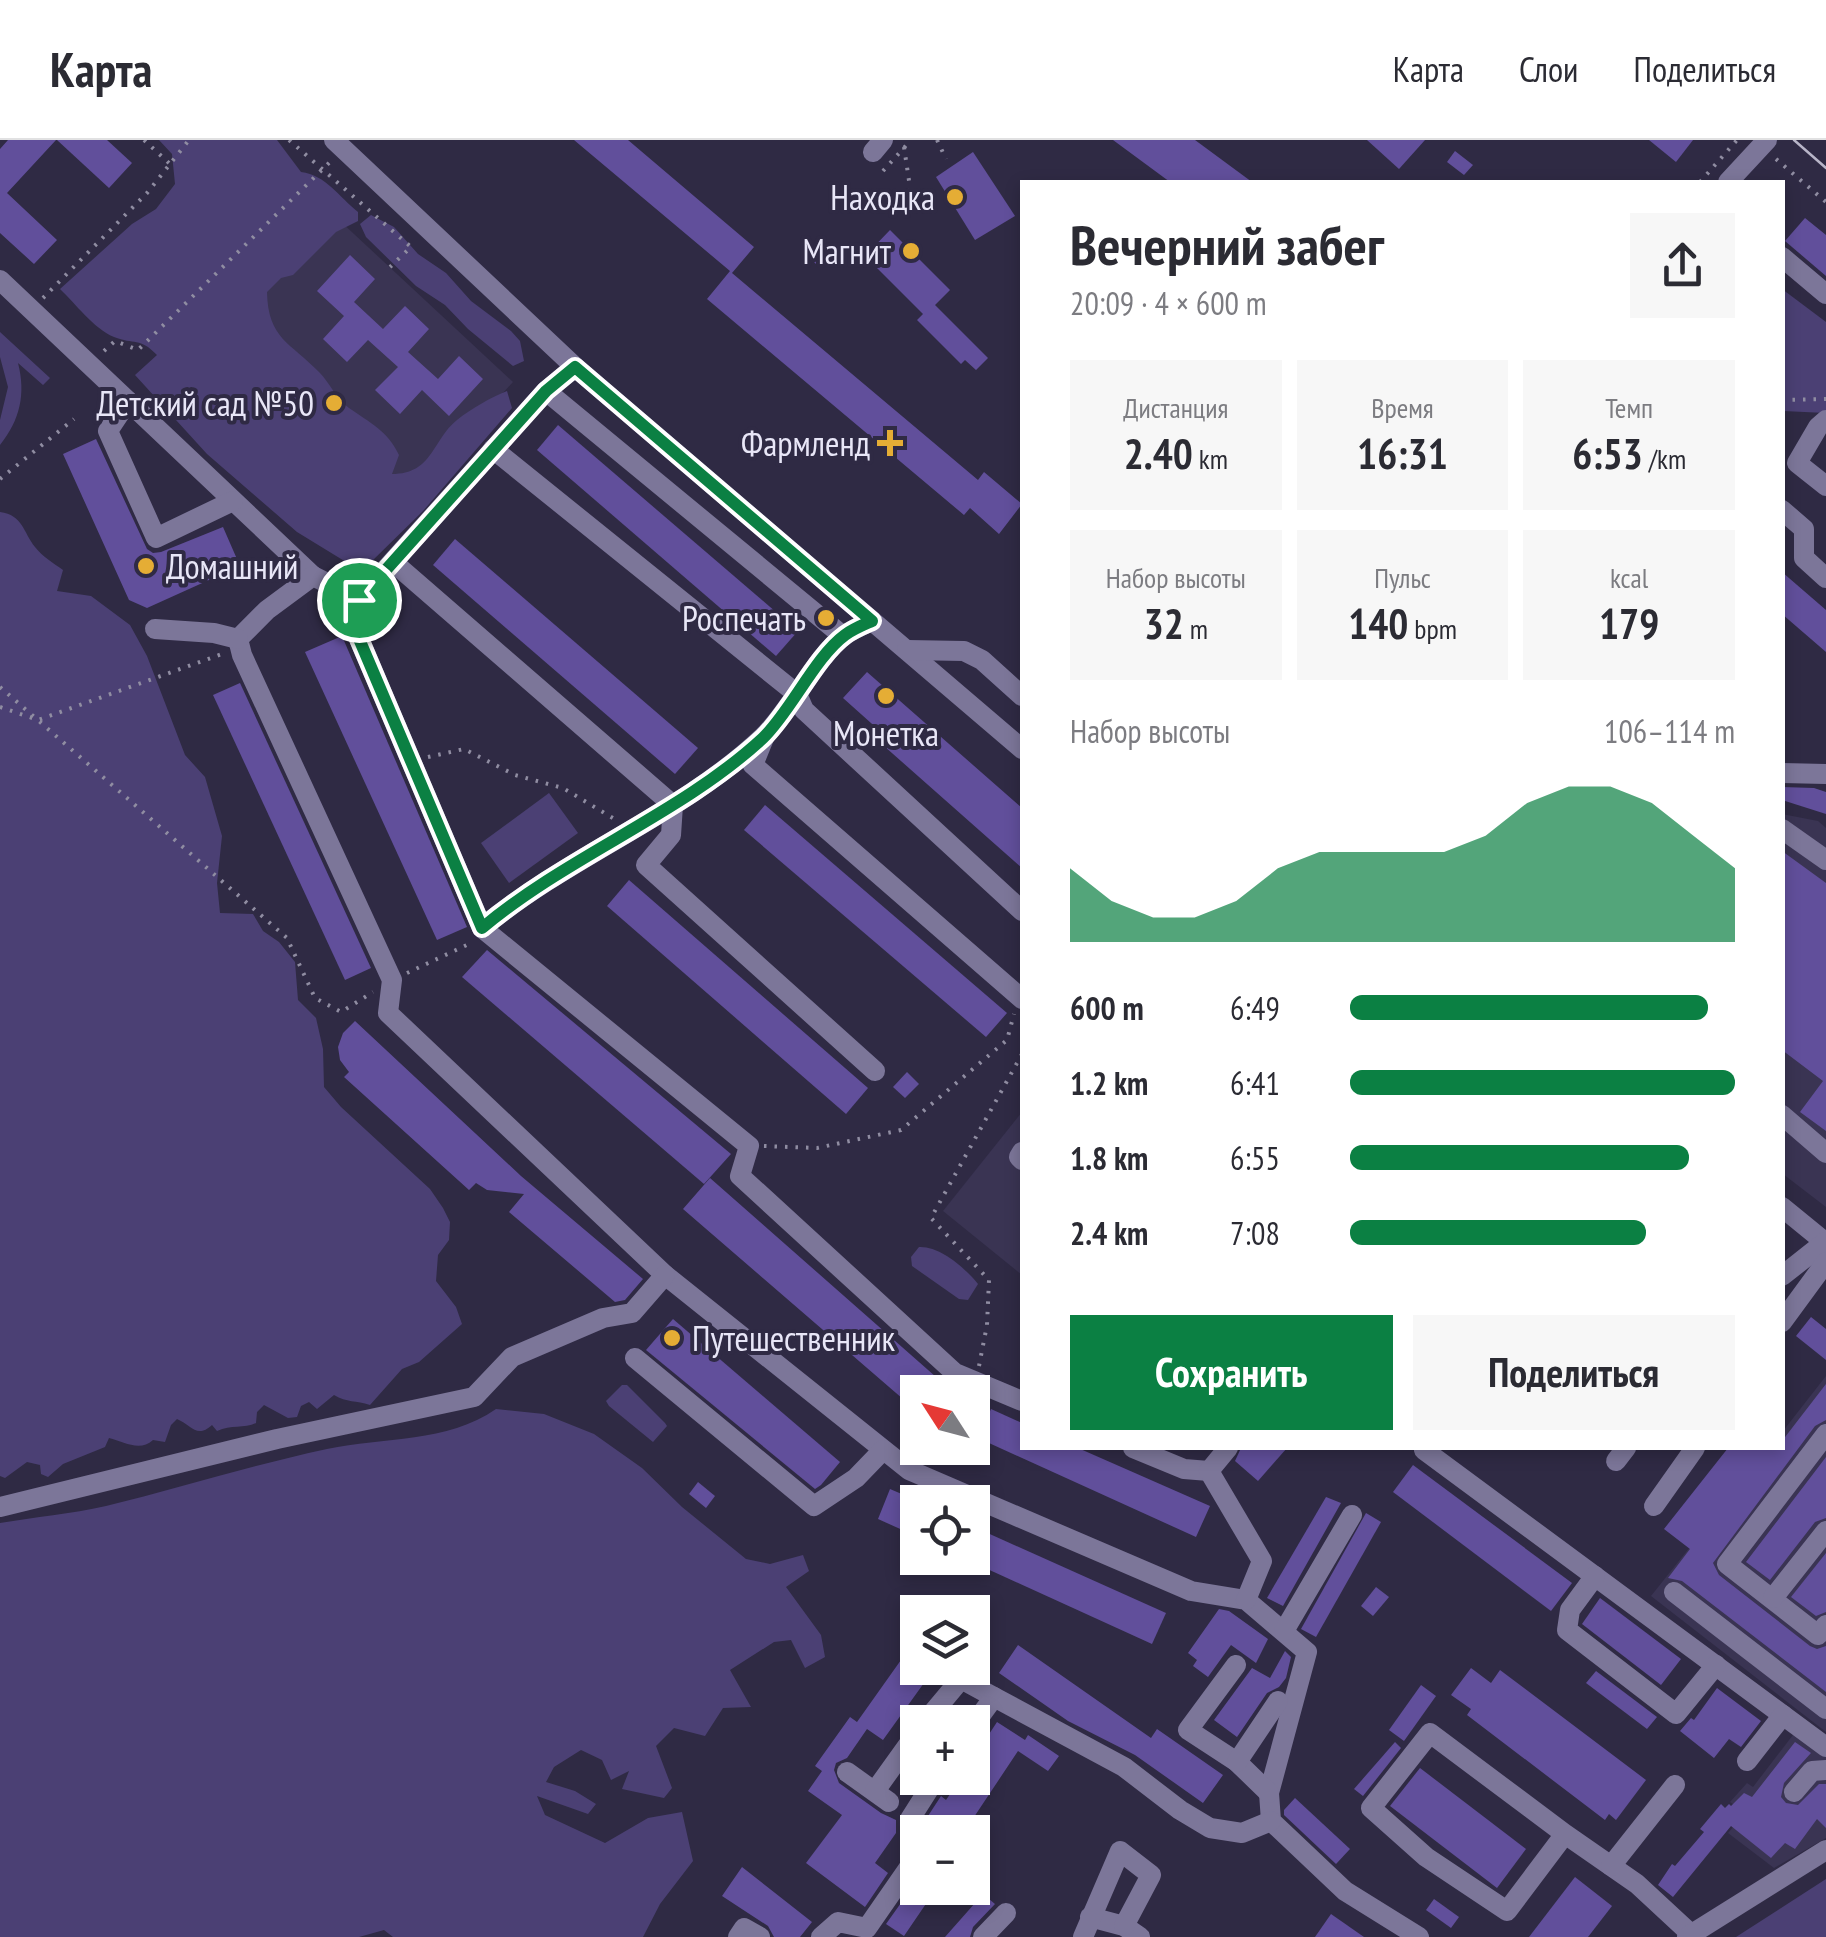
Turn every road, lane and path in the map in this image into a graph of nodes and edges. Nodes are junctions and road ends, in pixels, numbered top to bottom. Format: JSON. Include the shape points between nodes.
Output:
{"nodes":[{"id":1,"x":144,"y":140,"type":"edge"},
{"id":2,"x":189,"y":140,"type":"edge"},
{"id":3,"x":289,"y":140,"type":"edge"},
{"id":4,"x":368,"y":140,"type":"edge"},
{"id":5,"x":911,"y":140,"type":"edge"},
{"id":6,"x":937,"y":140,"type":"edge"},
{"id":7,"x":1737,"y":140,"type":"edge"},
{"id":8,"x":1764,"y":143,"type":"edge"},
{"id":9,"x":904,"y":147,"type":"junction"},
{"id":10,"x":345,"y":151,"type":"edge"},
{"id":11,"x":946,"y":159,"type":"dead end"},
{"id":12,"x":170,"y":164,"type":"junction"},
{"id":13,"x":324,"y":168,"type":"junction"},
{"id":14,"x":883,"y":172,"type":"dead end"},
{"id":15,"x":1702,"y":180,"type":"edge"},
{"id":16,"x":1730,"y":180,"type":"edge"},
{"id":17,"x":910,"y":194,"type":"dead end"},
{"id":18,"x":1826,"y":202,"type":"edge"},
{"id":19,"x":1785,"y":260,"type":"edge"},
{"id":20,"x":390,"y":267,"type":"dead end"},
{"id":21,"x":0,"y":280,"type":"edge"},
{"id":22,"x":1826,"y":294,"type":"edge"},
{"id":23,"x":32,"y":309,"type":"junction"},
{"id":24,"x":90,"y":365,"type":"junction"},
{"id":25,"x":575,"y":367,"type":"junction"},
{"id":26,"x":546,"y":391,"type":"junction"},
{"id":27,"x":1826,"y":399,"type":"edge"},
{"id":28,"x":1785,"y":400,"type":"edge"},
{"id":29,"x":128,"y":401,"type":"junction"},
{"id":30,"x":74,"y":420,"type":"dead end"},
{"id":31,"x":1826,"y":420,"type":"edge"},
{"id":32,"x":493,"y":448,"type":"junction"},
{"id":33,"x":0,"y":479,"type":"edge"},
{"id":34,"x":1826,"y":486,"type":"edge"},
{"id":35,"x":234,"y":500,"type":"junction"},
{"id":36,"x":1785,"y":513,"type":"edge"},
{"id":37,"x":394,"y":563,"type":"junction"},
{"id":38,"x":314,"y":576,"type":"junction"},
{"id":39,"x":1826,"y":578,"type":"edge"},
{"id":40,"x":359,"y":600,"type":"junction"},
{"id":41,"x":872,"y":621,"type":"junction"},
{"id":42,"x":154,"y":628,"type":"dead end"},
{"id":43,"x":843,"y":636,"type":"junction"},
{"id":44,"x":239,"y":643,"type":"junction"},
{"id":45,"x":907,"y":650,"type":"junction"},
{"id":46,"x":0,"y":686,"type":"edge"},
{"id":47,"x":796,"y":694,"type":"junction"},
{"id":48,"x":1020,"y":694,"type":"edge"},
{"id":49,"x":0,"y":708,"type":"edge"},
{"id":50,"x":38,"y":720,"type":"junction"},
{"id":51,"x":764,"y":736,"type":"junction"},
{"id":52,"x":1020,"y":747,"type":"edge"},
{"id":53,"x":412,"y":761,"type":"junction"},
{"id":54,"x":1785,"y":774,"type":"edge"},
{"id":55,"x":1826,"y":774,"type":"edge"},
{"id":56,"x":674,"y":805,"type":"junction"},
{"id":57,"x":627,"y":830,"type":"junction"},
{"id":58,"x":1785,"y":831,"type":"edge"},
{"id":59,"x":1826,"y":860,"type":"edge"},
{"id":60,"x":1020,"y":909,"type":"edge"},
{"id":61,"x":485,"y":931,"type":"junction"},
{"id":62,"x":400,"y":976,"type":"junction"},
{"id":63,"x":1020,"y":998,"type":"edge"},
{"id":64,"x":1020,"y":1058,"type":"edge"},
{"id":65,"x":875,"y":1071,"type":"dead end"},
{"id":66,"x":1785,"y":1118,"type":"edge"},
{"id":67,"x":749,"y":1146,"type":"junction"},
{"id":68,"x":1826,"y":1153,"type":"edge"},
{"id":69,"x":1785,"y":1209,"type":"edge"},
{"id":70,"x":1826,"y":1243,"type":"edge"},
{"id":71,"x":1826,"y":1262,"type":"edge"},
{"id":72,"x":1785,"y":1274,"type":"edge"},
{"id":73,"x":665,"y":1275,"type":"junction"},
{"id":74,"x":1785,"y":1318,"type":"edge"},
{"id":75,"x":635,"y":1358,"type":"dead end"},
{"id":76,"x":959,"y":1375,"type":"edge"},
{"id":77,"x":977,"y":1375,"type":"edge"},
{"id":78,"x":990,"y":1388,"type":"edge"},
{"id":79,"x":1020,"y":1401,"type":"edge"},
{"id":80,"x":1826,"y":1434,"type":"edge"},
{"id":81,"x":883,"y":1450,"type":"junction"},
{"id":82,"x":1138,"y":1450,"type":"edge"},
{"id":83,"x":1226,"y":1450,"type":"edge"},
{"id":84,"x":1424,"y":1450,"type":"edge"},
{"id":85,"x":1694,"y":1450,"type":"edge"},
{"id":86,"x":1209,"y":1471,"type":"junction"},
{"id":87,"x":1654,"y":1506,"type":"dead end"},
{"id":88,"x":0,"y":1507,"type":"edge"},
{"id":89,"x":1352,"y":1516,"type":"dead end"},
{"id":90,"x":1826,"y":1530,"type":"edge"},
{"id":91,"x":1595,"y":1576,"type":"junction"},
{"id":92,"x":1674,"y":1592,"type":"dead end"},
{"id":93,"x":1773,"y":1598,"type":"junction"},
{"id":94,"x":1246,"y":1600,"type":"junction"},
{"id":95,"x":1826,"y":1625,"type":"edge"},
{"id":96,"x":1284,"y":1630,"type":"junction"},
{"id":97,"x":1236,"y":1665,"type":"dead end"},
{"id":98,"x":1716,"y":1665,"type":"junction"},
{"id":99,"x":974,"y":1685,"type":"edge"},
{"id":100,"x":994,"y":1697,"type":"junction"},
{"id":101,"x":1278,"y":1700,"type":"dead end"},
{"id":102,"x":988,"y":1705,"type":"edge"},
{"id":103,"x":1826,"y":1709,"type":"edge"},
{"id":104,"x":1783,"y":1715,"type":"junction"},
{"id":105,"x":1826,"y":1746,"type":"edge"},
{"id":106,"x":1237,"y":1762,"type":"junction"},
{"id":107,"x":1747,"y":1762,"type":"dead end"},
{"id":108,"x":900,"y":1764,"type":"edge"},
{"id":109,"x":1826,"y":1770,"type":"edge"},
{"id":110,"x":848,"y":1772,"type":"dead end"},
{"id":111,"x":1674,"y":1786,"type":"dead end"},
{"id":112,"x":1269,"y":1792,"type":"junction"},
{"id":113,"x":1794,"y":1792,"type":"dead end"},
{"id":114,"x":925,"y":1795,"type":"edge"},
{"id":115,"x":1271,"y":1822,"type":"junction"},
{"id":116,"x":1565,"y":1834,"type":"junction"},
{"id":117,"x":1826,"y":1850,"type":"edge"},
{"id":118,"x":1611,"y":1866,"type":"junction"},
{"id":119,"x":1006,"y":1913,"type":"dead end"},
{"id":120,"x":1086,"y":1927,"type":"edge"},
{"id":121,"x":1132,"y":1932,"type":"edge"},
{"id":122,"x":1689,"y":1936,"type":"edge"},
{"id":123,"x":738,"y":1937,"type":"edge"},
{"id":124,"x":760,"y":1937,"type":"edge"},
{"id":125,"x":822,"y":1937,"type":"edge"},
{"id":126,"x":983,"y":1937,"type":"edge"},
{"id":127,"x":1418,"y":1937,"type":"edge"}],
"edges":[{"from":1,"to":12,"type":"path"},
{"from":2,"to":12,"type":"path"},
{"from":3,"to":13,"type":"path"},
{"from":4,"to":10,"type":"street"},
{"from":5,"to":9,"type":"path"},
{"from":6,"to":11,"type":"path"},
{"from":7,"to":15,"type":"path"},
{"from":8,"to":16,"type":"street"},
{"from":8,"to":18,"type":"path"},
{"from":9,"to":14,"type":"path"},
{"from":9,"to":17,"type":"path"},
{"from":10,"to":13,"type":"path"},
{"from":10,"to":25,"type":"street"},
{"from":12,"to":23,"type":"path"},
{"from":13,"to":20,"type":"path","via":[[410,247]]},
{"from":13,"to":24,"type":"path","via":[[138,350],[116,341]]},
{"from":19,"to":22,"type":"street"},
{"from":21,"to":23,"type":"street"},
{"from":23,"to":24,"type":"street"},
{"from":24,"to":29,"type":"street"},
{"from":25,"to":26,"type":"street"},
{"from":25,"to":41,"type":"street"},
{"from":26,"to":32,"type":"street"},
{"from":26,"to":43,"type":"street"},
{"from":27,"to":28,"type":"path"},
{"from":29,"to":35,"type":"street"},
{"from":29,"to":35,"type":"street","via":[[108,431],[156,538]]},
{"from":30,"to":33,"type":"path"},
{"from":31,"to":34,"type":"street","via":[[1797,463]]},
{"from":32,"to":37,"type":"street"},
{"from":32,"to":47,"type":"street"},
{"from":35,"to":38,"type":"street"},
{"from":36,"to":39,"type":"street","via":[[1804,529],[1804,558]]},
{"from":37,"to":40,"type":"street"},
{"from":37,"to":56,"type":"street"},
{"from":38,"to":40,"type":"street"},
{"from":38,"to":44,"type":"street","via":[[267,610]]},
{"from":40,"to":53,"type":"street","via":[[354,627]]},
{"from":41,"to":43,"type":"street"},
{"from":41,"to":45,"type":"street"},
{"from":42,"to":44,"type":"street","via":[[214,633]]},
{"from":43,"to":47,"type":"street"},
{"from":44,"to":50,"type":"path"},
{"from":44,"to":62,"type":"street"},
{"from":45,"to":48,"type":"street","via":[[964,650]]},
{"from":45,"to":52,"type":"street"},
{"from":46,"to":50,"type":"path"},
{"from":47,"to":51,"type":"street"},
{"from":47,"to":60,"type":"street","via":[[804,710]]},
{"from":49,"to":50,"type":"path"},
{"from":50,"to":62,"type":"path","via":[[288,938],[315,998],[341,1012]]},
{"from":51,"to":56,"type":"street"},
{"from":51,"to":63,"type":"street","via":[[753,765]]},
{"from":53,"to":57,"type":"path","via":[[464,748],[515,775],[562,788]]},
{"from":53,"to":61,"type":"street"},
{"from":54,"to":55,"type":"street"},
{"from":56,"to":57,"type":"street"},
{"from":56,"to":65,"type":"street","via":[[670,835],[646,865]]},
{"from":57,"to":61,"type":"street","via":[[512,902]]},
{"from":58,"to":59,"type":"street"},
{"from":61,"to":62,"type":"path"},
{"from":61,"to":67,"type":"street"},
{"from":62,"to":73,"type":"street","via":[[388,1013]]},
{"from":63,"to":67,"type":"path","via":[[1007,1040],[902,1130],[817,1148]]},
{"from":64,"to":77,"type":"path","via":[[931,1218],[989,1280]]},
{"from":66,"to":68,"type":"street"},
{"from":67,"to":76,"type":"street","via":[[740,1176]]},
{"from":69,"to":70,"type":"street"},
{"from":70,"to":72,"type":"street"},
{"from":71,"to":74,"type":"street"},
{"from":73,"to":81,"type":"street"},
{"from":73,"to":88,"type":"street","via":[[632,1313],[603,1318],[512,1357],[474,1397]]},
{"from":75,"to":81,"type":"street","via":[[814,1506]]},
{"from":78,"to":79,"type":"street"},
{"from":80,"to":93,"type":"street","via":[[1727,1564]]},
{"from":81,"to":94,"type":"street","via":[[908,1470],[1190,1590]]},
{"from":82,"to":86,"type":"street","via":[[1184,1469]]},
{"from":83,"to":86,"type":"street"},
{"from":84,"to":91,"type":"street"},
{"from":85,"to":87,"type":"street"},
{"from":86,"to":94,"type":"street","via":[[1262,1561]]},
{"from":89,"to":96,"type":"street"},
{"from":90,"to":93,"type":"street"},
{"from":91,"to":98,"type":"street"},
{"from":91,"to":98,"type":"street","via":[[1570,1610],[1568,1630],[1676,1714]]},
{"from":92,"to":103,"type":"street"},
{"from":93,"to":95,"type":"street","via":[[1818,1635]]},
{"from":94,"to":96,"type":"street"},
{"from":96,"to":112,"type":"street","via":[[1307,1652]]},
{"from":97,"to":106,"type":"street","via":[[1188,1730]]},
{"from":98,"to":104,"type":"street"},
{"from":99,"to":100,"type":"street"},
{"from":100,"to":102,"type":"street"},
{"from":100,"to":115,"type":"street","via":[[1124,1768],[1210,1828],[1242,1833]]},
{"from":101,"to":106,"type":"street"},
{"from":104,"to":105,"type":"street"},
{"from":104,"to":107,"type":"street"},
{"from":106,"to":112,"type":"street"},
{"from":108,"to":110,"type":"street","via":[[882,1797]]},
{"from":109,"to":113,"type":"street","via":[[1812,1771]]},
{"from":111,"to":118,"type":"street"},
{"from":112,"to":115,"type":"street"},
{"from":114,"to":125,"type":"street","via":[[910,1819],[910,1866],[866,1928],[838,1922]]},
{"from":115,"to":127,"type":"street","via":[[1344,1892]]},
{"from":116,"to":116,"type":"street","via":[[1430,1734],[1370,1808],[1426,1857],[1508,1911]]},
{"from":116,"to":118,"type":"street"},
{"from":117,"to":122,"type":"street"},
{"from":118,"to":122,"type":"street"},
{"from":119,"to":126,"type":"street"},
{"from":120,"to":121,"type":"street"},
{"from":120,"to":121,"type":"street","via":[[1120,1852],[1151,1875]]},
{"from":123,"to":124,"type":"street","via":[[744,1928]]}]}
